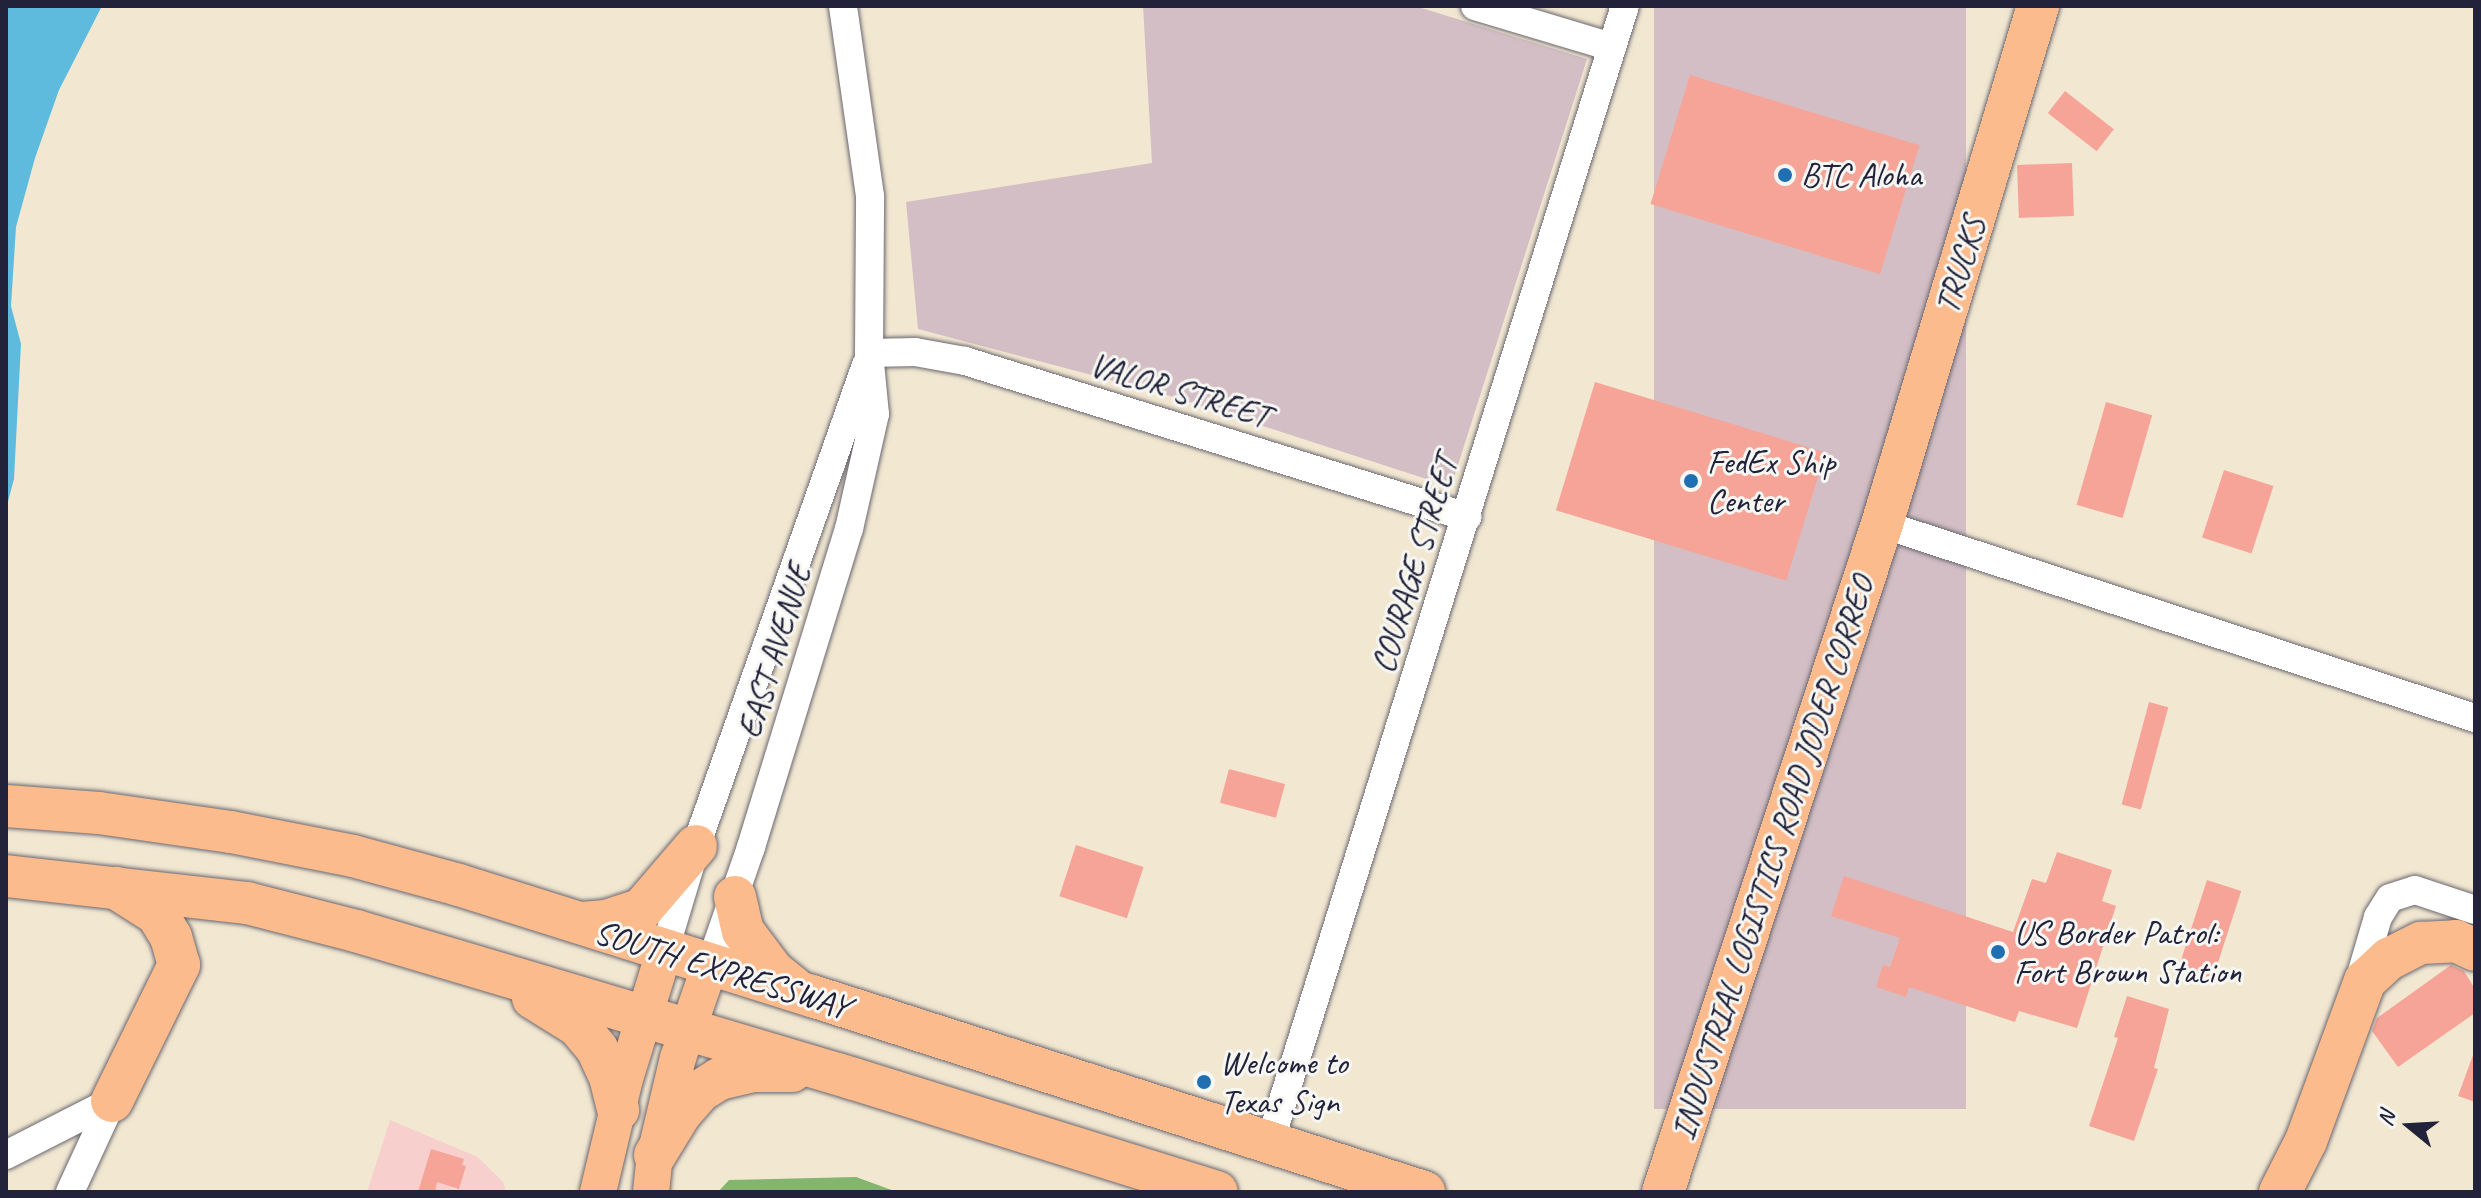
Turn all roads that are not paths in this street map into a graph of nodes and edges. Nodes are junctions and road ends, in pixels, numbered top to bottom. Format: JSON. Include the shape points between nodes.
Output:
{"nodes":[{"id":1,"x":843,"y":6,"type":"edge"},
{"id":2,"x":1475,"y":6,"type":"edge"},
{"id":3,"x":1625,"y":6,"type":"edge"},
{"id":4,"x":2038,"y":6,"type":"edge"},
{"id":5,"x":1612,"y":47,"type":"junction"},
{"id":6,"x":869,"y":353,"type":"junction"},
{"id":7,"x":1467,"y":517,"type":"junction"},
{"id":8,"x":1882,"y":524,"type":"junction"},
{"id":9,"x":2475,"y":718,"type":"edge"},
{"id":10,"x":6,"y":806,"type":"edge"},
{"id":11,"x":696,"y":846,"type":"junction"},
{"id":12,"x":6,"y":876,"type":"edge"},
{"id":13,"x":112,"y":885,"type":"junction"},
{"id":14,"x":735,"y":897,"type":"junction"},
{"id":15,"x":577,"y":923,"type":"junction"},
{"id":16,"x":2469,"y":934,"type":"edge"},
{"id":17,"x":664,"y":952,"type":"junction"},
{"id":18,"x":710,"y":965,"type":"junction"},
{"id":19,"x":484,"y":969,"type":"junction"},
{"id":20,"x":798,"y":992,"type":"junction"},
{"id":21,"x":646,"y":1017,"type":"junction"},
{"id":22,"x":687,"y":1029,"type":"junction"},
{"id":23,"x":2342,"y":1040,"type":"junction"},
{"id":24,"x":854,"y":1079,"type":"junction"},
{"id":25,"x":112,"y":1101,"type":"junction"},
{"id":26,"x":618,"y":1110,"type":"junction"},
{"id":27,"x":1270,"y":1142,"type":"junction"},
{"id":28,"x":6,"y":1155,"type":"edge"},
{"id":29,"x":653,"y":1174,"type":"edge"},
{"id":30,"x":1661,"y":1188,"type":"edge"},
{"id":31,"x":70,"y":1192,"type":"edge"},
{"id":32,"x":598,"y":1192,"type":"edge"},
{"id":33,"x":1217,"y":1192,"type":"edge"},
{"id":34,"x":1424,"y":1192,"type":"edge"},
{"id":35,"x":2280,"y":1192,"type":"edge"}],
"edges":[{"from":1,"to":6,"type":"street","name":"EAST AVENUE","via":[[870,196]]},
{"from":2,"to":5,"type":"street"},
{"from":3,"to":5,"type":"street","name":"COURAGE STREET"},
{"from":4,"to":8,"type":"highway","name":"TRUCKS"},
{"from":5,"to":7,"type":"street","name":"COURAGE STREET"},
{"from":6,"to":7,"type":"street","name":"VALOR STREET","via":[[915,352],[965,361]]},
{"from":6,"to":11,"type":"street","name":"EAST AVENUE"},
{"from":6,"to":14,"type":"street","name":"EAST AVENUE","via":[[875,414],[856,502]]},
{"from":7,"to":27,"type":"street","name":"COURAGE STREET"},
{"from":8,"to":9,"type":"street"},
{"from":8,"to":30,"type":"highway","name":"INDUSTRIAL LOGISTICS ROAD JODER CORREO"},
{"from":10,"to":15,"type":"highway","name":"SOUTH EXPRESSWAY","via":[[231,832],[353,856]]},
{"from":11,"to":15,"type":"highway","via":[[642,909],[606,921]]},
{"from":11,"to":17,"type":"street","name":"EAST AVENUE"},
{"from":12,"to":13,"type":"highway","name":"SOUTH EXPRESSWAY"},
{"from":13,"to":19,"type":"highway","name":"SOUTH EXPRESSWAY","via":[[247,903]]},
{"from":13,"to":25,"type":"highway","via":[[157,914],[179,965]]},
{"from":14,"to":18,"type":"street","name":"EAST AVENUE"},
{"from":14,"to":20,"type":"highway","via":[[743,931],[773,971]]},
{"from":15,"to":17,"type":"highway","name":"SOUTH EXPRESSWAY"},
{"from":16,"to":23,"type":"highway","via":[[2421,943],[2389,959],[2365,981]]},
{"from":16,"to":23,"type":"street","via":[[2415,890],[2390,898],[2378,917]]},
{"from":17,"to":18,"type":"highway","name":"SOUTH EXPRESSWAY"},
{"from":17,"to":21,"type":"main road"},
{"from":18,"to":20,"type":"highway","name":"SOUTH EXPRESSWAY"},
{"from":18,"to":22,"type":"main road"},
{"from":19,"to":21,"type":"highway","name":"SOUTH EXPRESSWAY"},
{"from":19,"to":26,"type":"highway","via":[[578,1026],[597,1049]]},
{"from":20,"to":27,"type":"highway","name":"SOUTH EXPRESSWAY"},
{"from":21,"to":22,"type":"highway","name":"SOUTH EXPRESSWAY"},
{"from":21,"to":26,"type":"main road"},
{"from":22,"to":24,"type":"highway","name":"SOUTH EXPRESSWAY"},
{"from":22,"to":29,"type":"main road"},
{"from":23,"to":35,"type":"highway","via":[[2306,1141]]},
{"from":24,"to":29,"type":"highway","via":[[782,1070],[719,1079],[680,1114]]},
{"from":24,"to":33,"type":"highway","name":"SOUTH EXPRESSWAY"},
{"from":25,"to":28,"type":"street"},
{"from":25,"to":31,"type":"street"},
{"from":26,"to":32,"type":"main road"},
{"from":27,"to":34,"type":"highway","name":"SOUTH EXPRESSWAY"}]}
